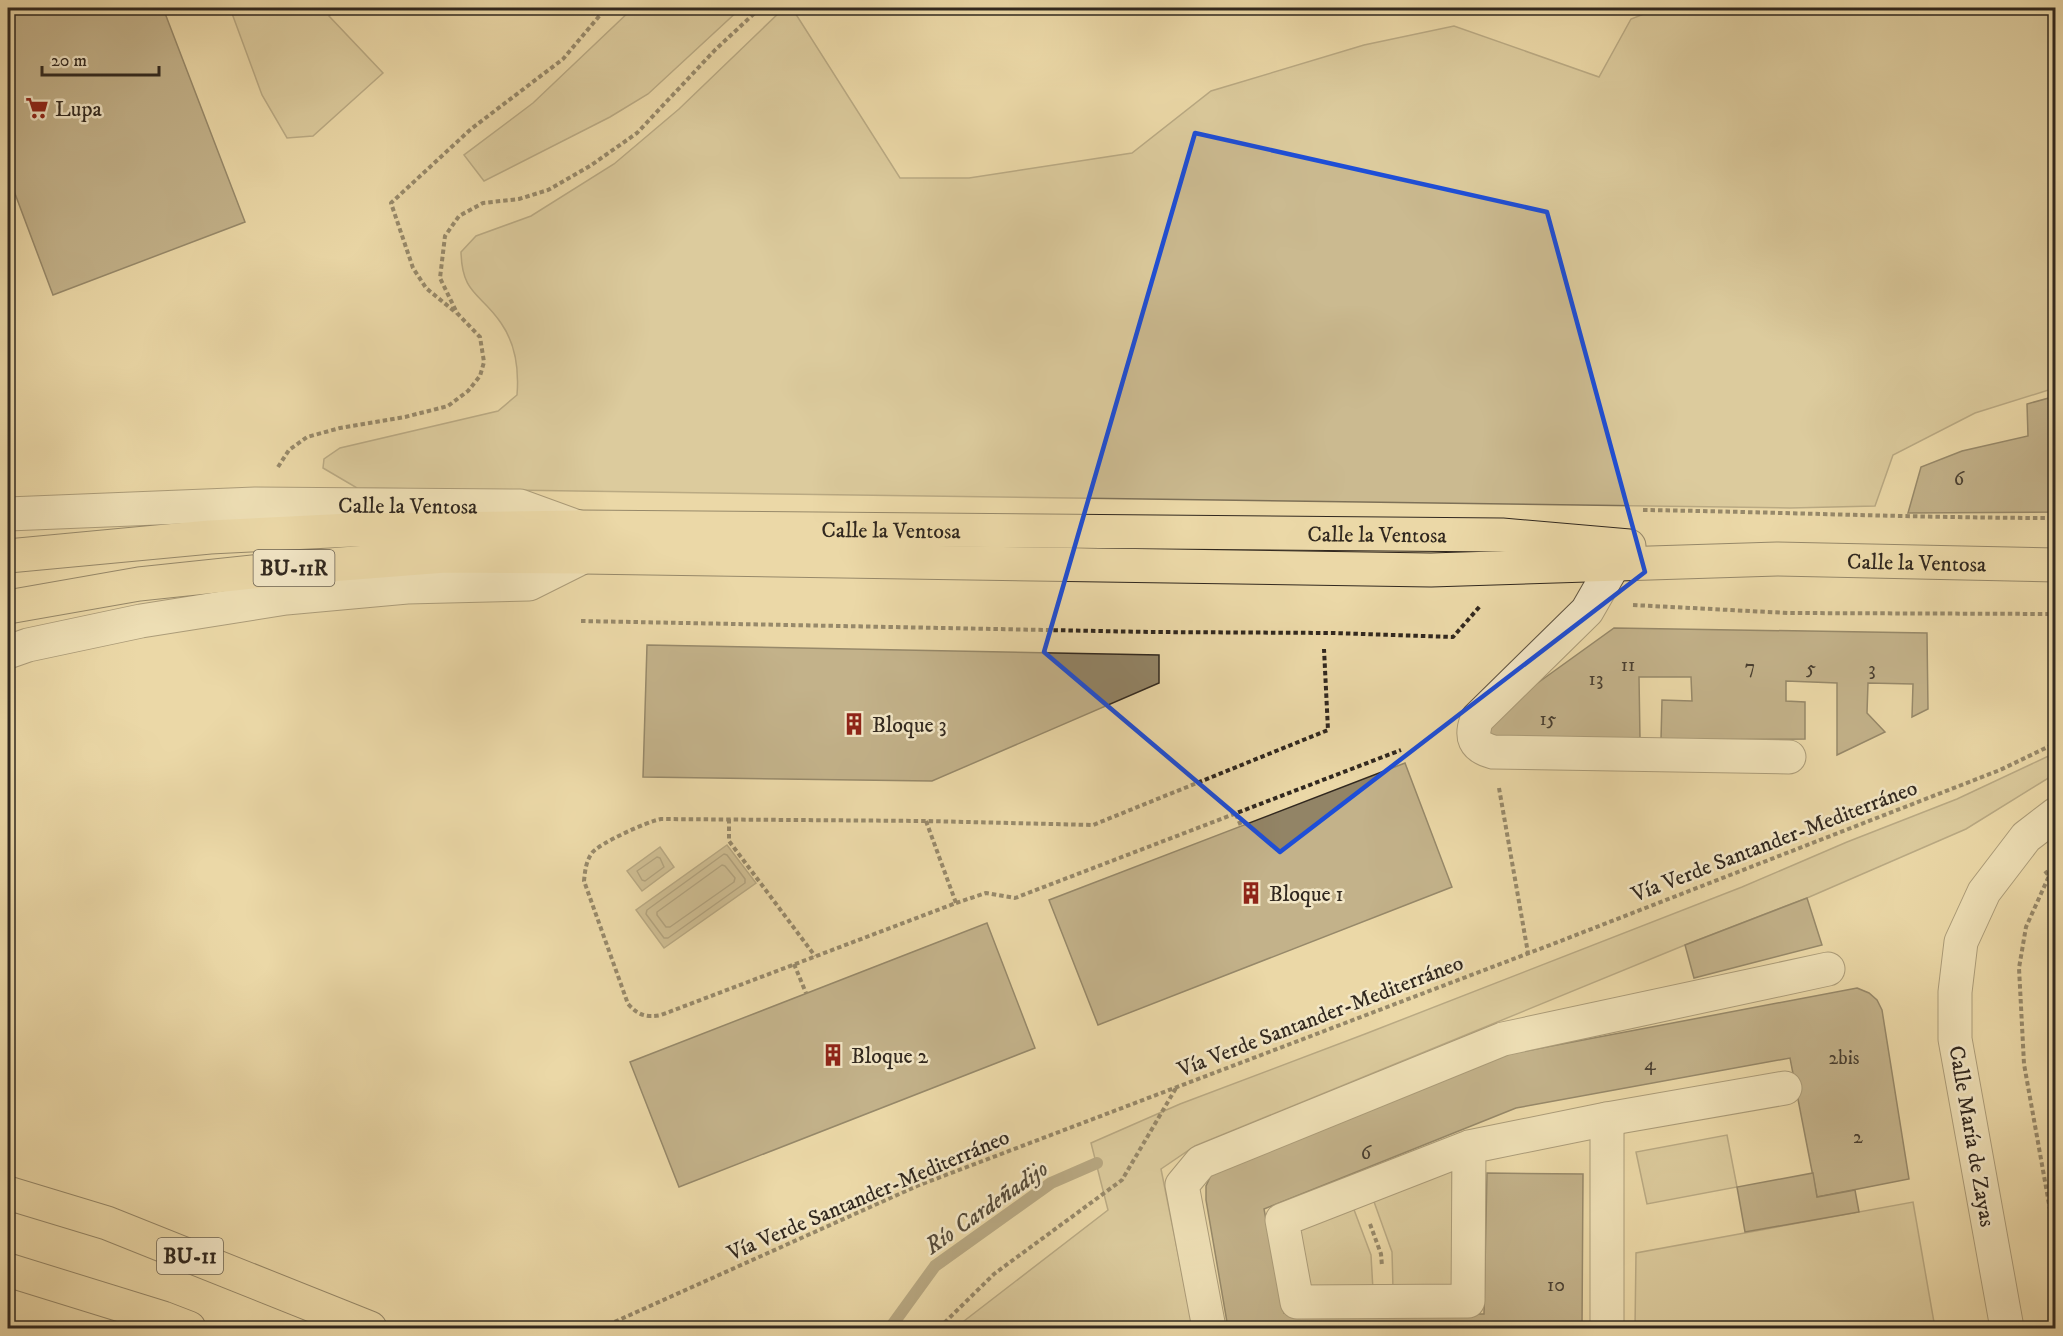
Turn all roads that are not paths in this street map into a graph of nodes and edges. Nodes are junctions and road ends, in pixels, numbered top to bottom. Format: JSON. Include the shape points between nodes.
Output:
{"nodes":[{"id":1,"x":8,"y":514,"type":"edge"},
{"id":2,"x":581,"y":542,"type":"junction"},
{"id":3,"x":8,"y":556,"type":"edge"},
{"id":4,"x":1777,"y":559,"type":"junction"},
{"id":5,"x":1614,"y":564,"type":"junction"},
{"id":6,"x":2055,"y":565,"type":"edge"},
{"id":7,"x":8,"y":607,"type":"edge"},
{"id":8,"x":8,"y":651,"type":"edge"},
{"id":9,"x":1789,"y":757,"type":"dead end"},
{"id":10,"x":2055,"y":814,"type":"edge"},
{"id":11,"x":1828,"y":969,"type":"dead end"},
{"id":12,"x":1785,"y":1088,"type":"dead end"},
{"id":13,"x":1607,"y":1119,"type":"junction"},
{"id":14,"x":1469,"y":1147,"type":"junction"},
{"id":15,"x":8,"y":1193,"type":"edge"},
{"id":16,"x":8,"y":1270,"type":"edge"},
{"id":17,"x":189,"y":1329,"type":"edge"},
{"id":18,"x":370,"y":1329,"type":"edge"},
{"id":19,"x":1209,"y":1329,"type":"edge"},
{"id":20,"x":1607,"y":1329,"type":"edge"},
{"id":21,"x":2007,"y":1329,"type":"edge"}],
"edges":[{"from":1,"to":2,"type":"street","name":"Calle la Ventosa","via":[[266,504],[520,506]]},
{"from":2,"to":3,"type":"main road","number":"BU-11R","via":[[350,530],[210,537]]},
{"from":2,"to":4,"type":"main road","name":"Calle la Ventosa","via":[[1502,535]]},
{"from":2,"to":5,"type":"main road","name":"Calle la Ventosa","via":[[1431,570]]},
{"from":2,"to":7,"type":"main road","number":"BU-11R","via":[[139,584]]},
{"from":2,"to":8,"type":"street","name":"Calle la Ventosa","via":[[530,584],[407,587],[286,598],[141,621]]},
{"from":4,"to":5,"type":"main road","name":"Calle la Ventosa"},
{"from":4,"to":6,"type":"main road","name":"Calle la Ventosa"},
{"from":5,"to":9,"type":"street","via":[[1587,611],[1476,719],[1475,741],[1482,749]]},
{"from":10,"to":21,"type":"street","name":"Calle María de Zayas","via":[[2026,837],[1984,892],[1961,942],[1955,992],[1955,1040]]},
{"from":11,"to":19,"type":"street","via":[[1503,1040],[1202,1162],[1182,1185]]},
{"from":12,"to":13,"type":"street"},
{"from":13,"to":14,"type":"street"},
{"from":13,"to":20,"type":"street"},
{"from":14,"to":14,"type":"street","via":[[1468,1301],[1297,1302],[1282,1220]]},
{"from":15,"to":18,"type":"main road","number":"BU-11","via":[[107,1223]]},
{"from":16,"to":17,"type":"main road"}]}
